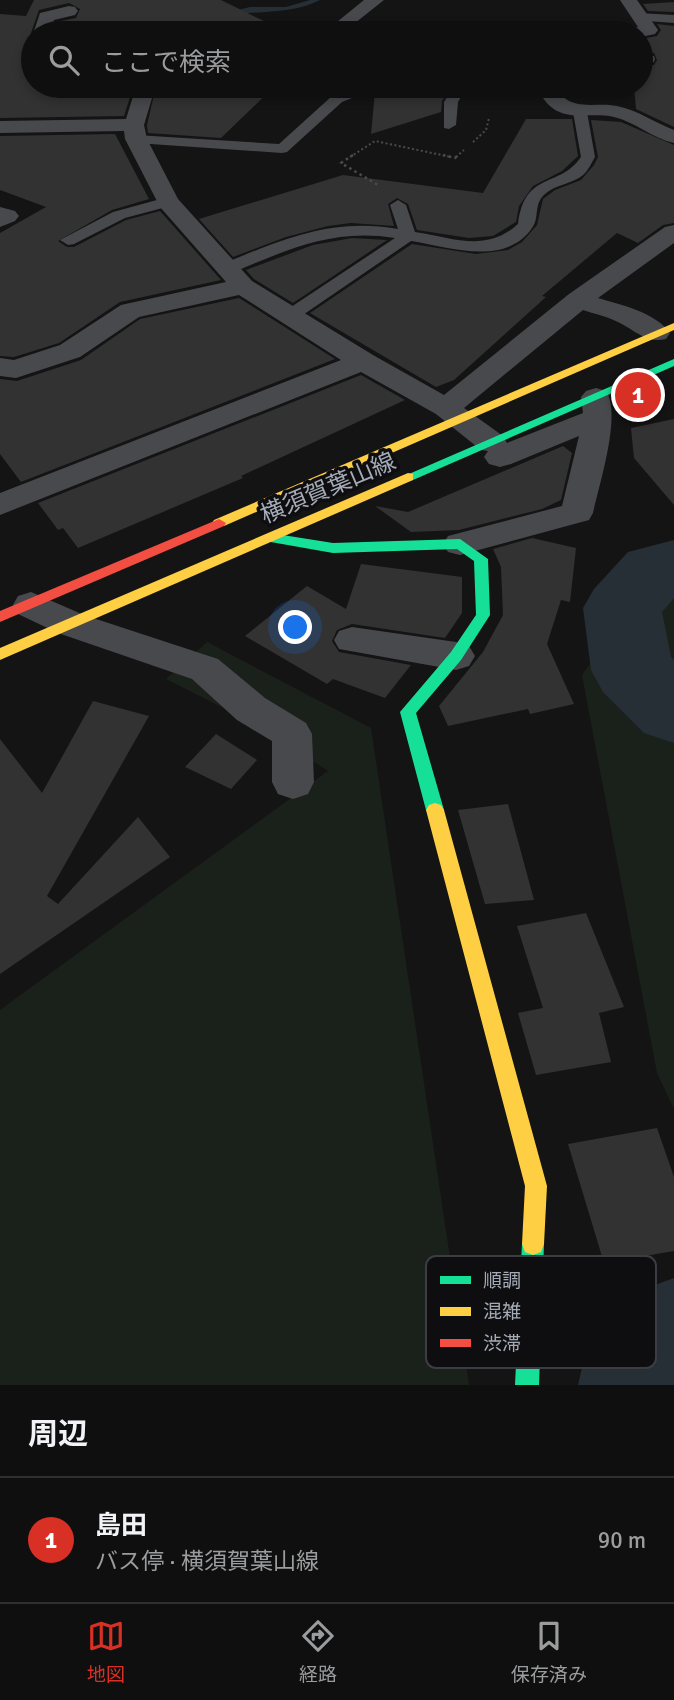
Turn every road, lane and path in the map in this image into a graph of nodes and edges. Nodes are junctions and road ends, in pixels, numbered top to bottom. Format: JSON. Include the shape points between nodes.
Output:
{"nodes":[{"id":1,"x":376,"y":0,"type":"edge"},
{"id":2,"x":628,"y":0,"type":"edge"},
{"id":3,"x":71,"y":6,"type":"edge"},
{"id":4,"x":673,"y":18,"type":"edge"},
{"id":5,"x":45,"y":21,"type":"edge"},
{"id":6,"x":347,"y":21,"type":"edge"},
{"id":7,"x":636,"y":21,"type":"edge"},
{"id":8,"x":653,"y":22,"type":"edge"},
{"id":9,"x":143,"y":98,"type":"edge"},
{"id":10,"x":340,"y":98,"type":"edge"},
{"id":11,"x":454,"y":98,"type":"edge"},
{"id":12,"x":553,"y":98,"type":"edge"},
{"id":13,"x":580,"y":113,"type":"junction"},
{"id":14,"x":489,"y":118,"type":"dead end"},
{"id":15,"x":449,"y":125,"type":"dead end"},
{"id":16,"x":0,"y":127,"type":"edge"},
{"id":17,"x":135,"y":132,"type":"junction"},
{"id":18,"x":674,"y":137,"type":"edge"},
{"id":19,"x":168,"y":202,"type":"junction"},
{"id":20,"x":398,"y":205,"type":"joint"},
{"id":21,"x":0,"y":214,"type":"edge"},
{"id":22,"x":0,"y":220,"type":"edge"},
{"id":23,"x":674,"y":232,"type":"edge"},
{"id":24,"x":408,"y":234,"type":"junction"},
{"id":25,"x":68,"y":240,"type":"dead end"},
{"id":26,"x":236,"y":277,"type":"junction"},
{"id":27,"x":578,"y":300,"type":"junction"},
{"id":28,"x":291,"y":315,"type":"junction"},
{"id":29,"x":665,"y":329,"type":"edge"},
{"id":30,"x":363,"y":361,"type":"junction"},
{"id":31,"x":674,"y":362,"type":"edge"},
{"id":32,"x":0,"y":367,"type":"edge"},
{"id":33,"x":597,"y":407,"type":"junction"},
{"id":34,"x":455,"y":414,"type":"junction"},
{"id":35,"x":496,"y":450,"type":"junction"},
{"id":36,"x":0,"y":505,"type":"edge"},
{"id":37,"x":270,"y":538,"type":"junction"},
{"id":38,"x":460,"y":544,"type":"junction"},
{"id":39,"x":15,"y":611,"type":"edge"},
{"id":40,"x":71,"y":624,"type":"junction"},
{"id":41,"x":352,"y":640,"type":"dead end"},
{"id":42,"x":0,"y":654,"type":"edge"},
{"id":43,"x":456,"y":656,"type":"junction"},
{"id":44,"x":293,"y":782,"type":"dead end"},
{"id":45,"x":533,"y":1256,"type":"edge"}],
"edges":[{"from":1,"to":6,"type":"street"},
{"from":2,"to":7,"type":"street"},
{"from":3,"to":5,"type":"street"},
{"from":4,"to":8,"type":"lane"},
{"from":9,"to":17,"type":"street"},
{"from":10,"to":17,"type":"lane","via":[[282,149]]},
{"from":11,"to":15,"type":"lane"},
{"from":12,"to":13,"type":"street","via":[[563,108]]},
{"from":13,"to":18,"type":"street","via":[[614,111]]},
{"from":13,"to":24,"type":"lane","via":[[588,157],[578,172],[537,192],[528,207],[527,225],[510,240],[483,248]]},
{"from":14,"to":20,"type":"path","via":[[486,130],[456,158],[375,141],[341,163],[383,188]]},
{"from":16,"to":17,"type":"street"},
{"from":17,"to":19,"type":"street"},
{"from":19,"to":25,"type":"lane","via":[[118,215]]},
{"from":19,"to":26,"type":"street"},
{"from":20,"to":24,"type":"lane"},
{"from":21,"to":22,"type":"street","via":[[7,216]]},
{"from":23,"to":27,"type":"street"},
{"from":24,"to":26,"type":"lane","via":[[335,231],[305,237]]},
{"from":24,"to":28,"type":"lane"},
{"from":26,"to":28,"type":"street"},
{"from":26,"to":32,"type":"street","via":[[130,311],[70,351],[16,369]]},
{"from":27,"to":29,"type":"street"},
{"from":27,"to":34,"type":"street"},
{"from":28,"to":30,"type":"street"},
{"from":29,"to":34,"type":"main road","name":"横須賀葉山線"},
{"from":30,"to":34,"type":"street"},
{"from":30,"to":36,"type":"street"},
{"from":31,"to":33,"type":"main road"},
{"from":33,"to":35,"type":"street"},
{"from":33,"to":38,"type":"street","via":[[577,513]]},
{"from":34,"to":35,"type":"street"},
{"from":34,"to":39,"type":"main road","name":"横須賀葉山線"},
{"from":35,"to":37,"type":"main road","name":"横須賀葉山線"},
{"from":37,"to":38,"type":"main road","via":[[333,548]]},
{"from":37,"to":40,"type":"main road","name":"横須賀葉山線"},
{"from":38,"to":43,"type":"main road","via":[[481,559],[483,615]]},
{"from":39,"to":40,"type":"street"},
{"from":40,"to":42,"type":"main road","name":"横須賀葉山線"},
{"from":40,"to":44,"type":"street","via":[[205,669],[251,709],[292,734]]},
{"from":41,"to":43,"type":"street"},
{"from":43,"to":45,"type":"main road","via":[[408,712],[536,1186]]}]}
